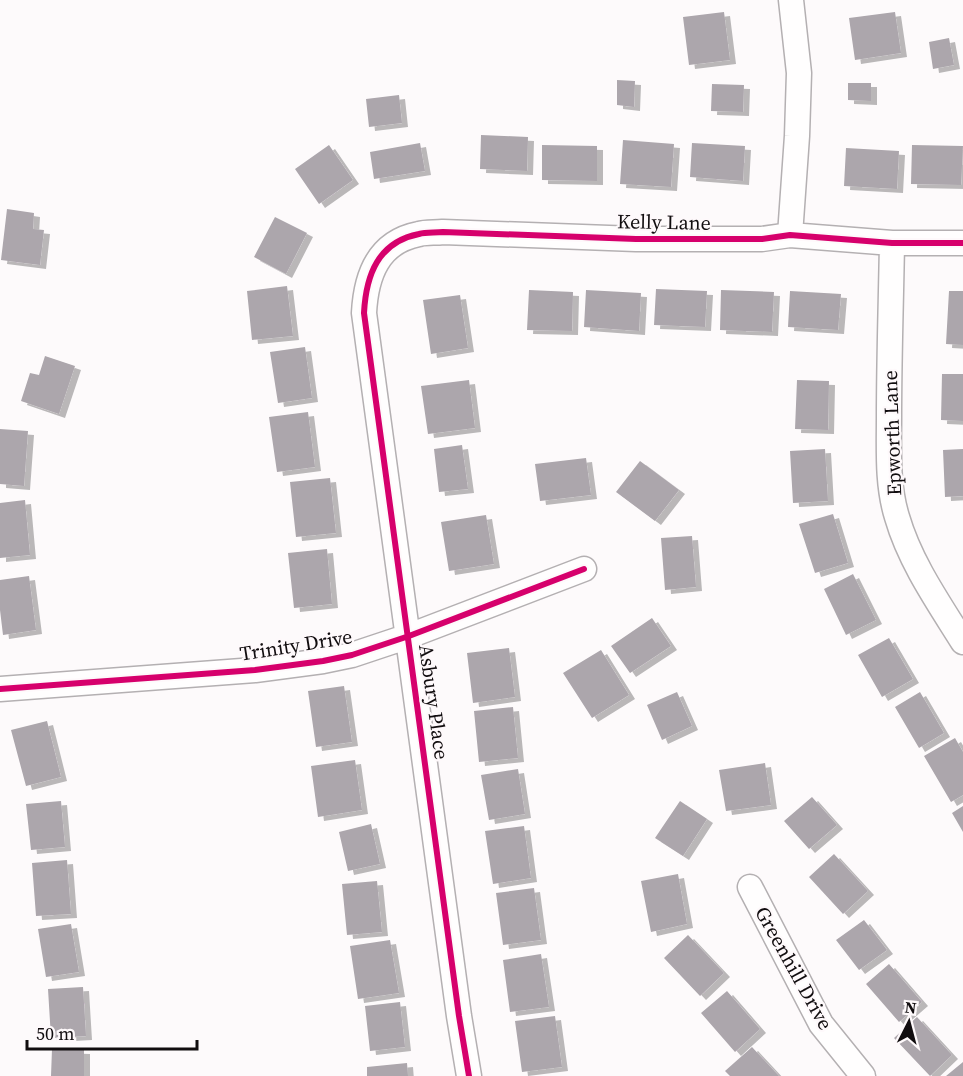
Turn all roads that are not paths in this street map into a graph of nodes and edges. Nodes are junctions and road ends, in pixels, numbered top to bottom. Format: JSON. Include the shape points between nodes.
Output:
{"nodes":[{"id":1,"x":791,"y":0,"type":"edge"},
{"id":2,"x":790,"y":235,"type":"junction"},
{"id":3,"x":892,"y":243,"type":"junction"},
{"id":4,"x":963,"y":243,"type":"edge"},
{"id":5,"x":375,"y":262,"type":"joint"},
{"id":6,"x":584,"y":569,"type":"dead end"},
{"id":7,"x":408,"y":636,"type":"junction"},
{"id":8,"x":963,"y":642,"type":"edge"},
{"id":9,"x":0,"y":689,"type":"edge"},
{"id":10,"x":750,"y":887,"type":"dead end"},
{"id":11,"x":469,"y":1076,"type":"edge"},
{"id":12,"x":863,"y":1076,"type":"edge"}],
"edges":[{"from":1,"to":2,"type":"street","via":[[799,73]]},
{"from":2,"to":3,"type":"street","name":"Kelly Lane"},
{"from":2,"to":5,"type":"street","name":"Kelly Lane","via":[[762,239],[636,239],[431,233],[399,240]]},
{"from":3,"to":4,"type":"street","name":"Kelly Lane"},
{"from":3,"to":8,"type":"street","name":"Epworth Lane","via":[[889,450],[896,516],[925,581]]},
{"from":5,"to":7,"type":"street","name":"Asbury Place","via":[[364,313]]},
{"from":6,"to":7,"type":"street","name":"Trinity Drive"},
{"from":7,"to":9,"type":"street","name":"Trinity Drive","via":[[352,655],[255,670]]},
{"from":7,"to":11,"type":"street","name":"Asbury Place"},
{"from":10,"to":12,"type":"street","name":"Greenhill Drive","via":[[821,1024]]}]}
